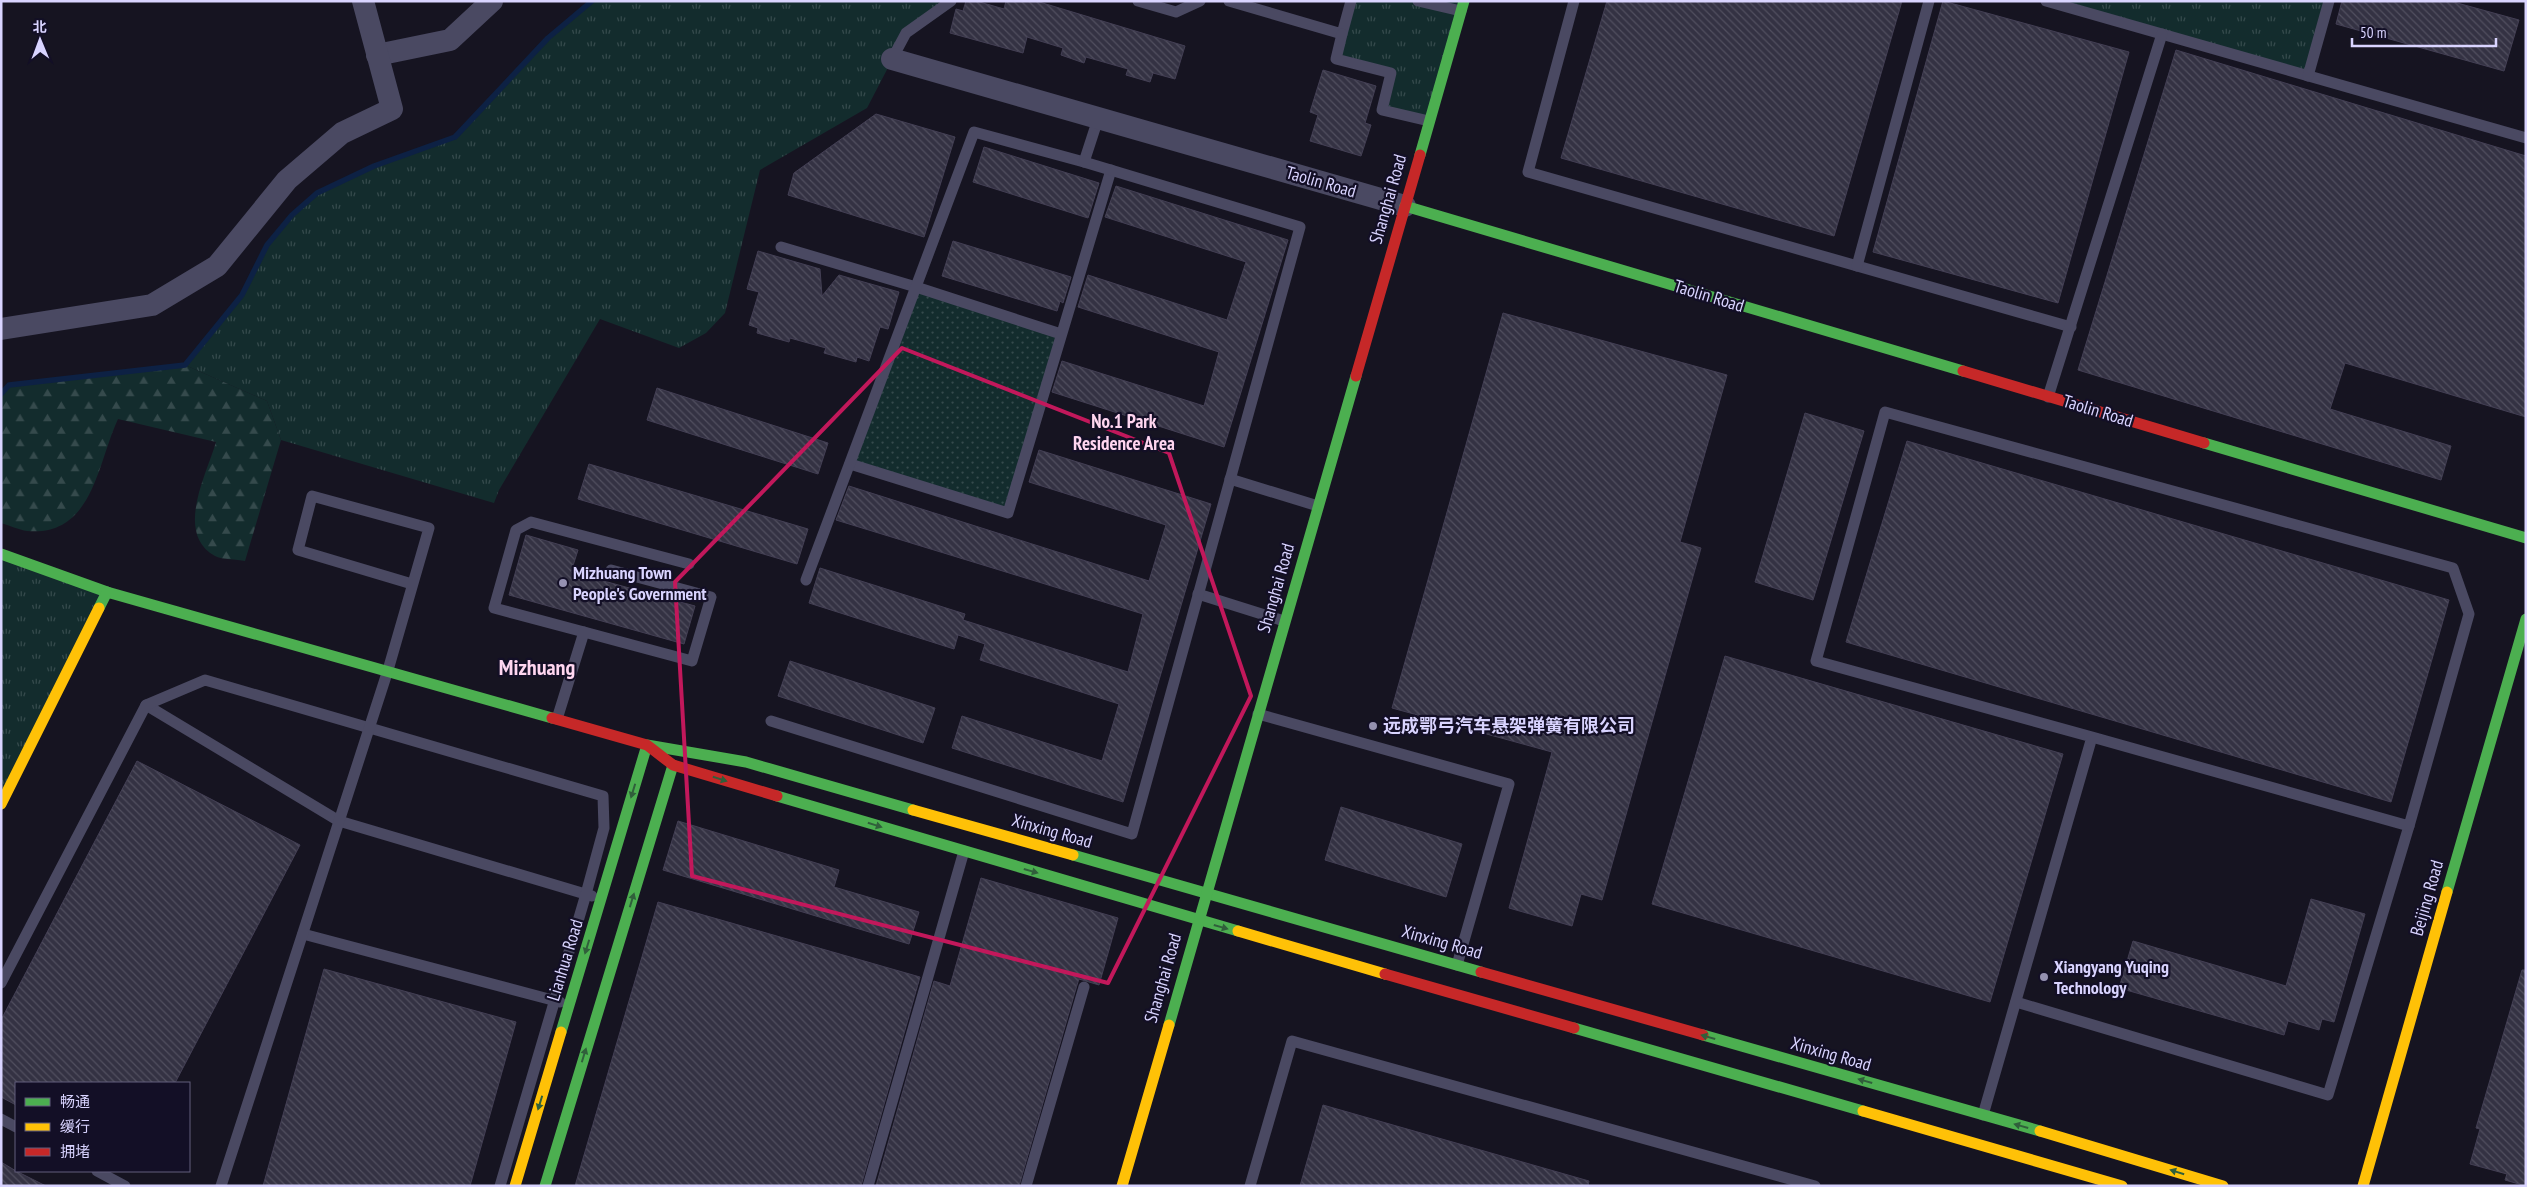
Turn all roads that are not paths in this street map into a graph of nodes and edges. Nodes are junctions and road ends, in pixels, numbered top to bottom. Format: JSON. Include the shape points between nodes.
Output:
{"nodes":[{"id":1,"x":363,"y":1,"type":"edge"},
{"id":2,"x":492,"y":1,"type":"edge"},
{"id":3,"x":951,"y":1,"type":"edge"},
{"id":4,"x":1138,"y":1,"type":"edge"},
{"id":5,"x":1200,"y":1,"type":"edge"},
{"id":6,"x":1229,"y":1,"type":"edge"},
{"id":7,"x":1351,"y":1,"type":"edge"},
{"id":8,"x":1418,"y":1,"type":"edge"},
{"id":9,"x":1574,"y":1,"type":"edge"},
{"id":10,"x":1929,"y":1,"type":"edge"},
{"id":11,"x":2046,"y":1,"type":"edge"},
{"id":12,"x":2329,"y":1,"type":"edge"},
{"id":13,"x":1463,"y":6,"type":"edge"},
{"id":14,"x":1342,"y":34,"type":"junction"},
{"id":15,"x":2162,"y":34,"type":"junction"},
{"id":16,"x":378,"y":55,"type":"junction"},
{"id":17,"x":892,"y":59,"type":"joint"},
{"id":18,"x":2308,"y":76,"type":"junction"},
{"id":19,"x":1098,"y":119,"type":"junction"},
{"id":20,"x":1429,"y":121,"type":"junction"},
{"id":21,"x":2526,"y":138,"type":"edge"},
{"id":22,"x":1084,"y":162,"type":"junction"},
{"id":23,"x":1110,"y":170,"type":"junction"},
{"id":24,"x":1405,"y":206,"type":"junction"},
{"id":25,"x":781,"y":247,"type":"dead end"},
{"id":26,"x":1857,"y":266,"type":"junction"},
{"id":27,"x":916,"y":287,"type":"junction"},
{"id":28,"x":2071,"y":327,"type":"junction"},
{"id":29,"x":1,"y":329,"type":"edge"},
{"id":30,"x":1061,"y":334,"type":"junction"},
{"id":31,"x":2048,"y":397,"type":"junction"},
{"id":32,"x":850,"y":464,"type":"junction"},
{"id":33,"x":1230,"y":478,"type":"junction"},
{"id":34,"x":1318,"y":506,"type":"junction"},
{"id":35,"x":2526,"y":538,"type":"edge"},
{"id":36,"x":1,"y":554,"type":"edge"},
{"id":37,"x":688,"y":564,"type":"dead end"},
{"id":38,"x":611,"y":570,"type":"dead end"},
{"id":39,"x":806,"y":580,"type":"dead end"},
{"id":40,"x":412,"y":584,"type":"junction"},
{"id":41,"x":107,"y":592,"type":"junction"},
{"id":42,"x":1198,"y":594,"type":"junction"},
{"id":43,"x":2526,"y":619,"type":"edge"},
{"id":44,"x":1284,"y":621,"type":"junction"},
{"id":45,"x":584,"y":632,"type":"junction"},
{"id":46,"x":388,"y":670,"type":"junction"},
{"id":47,"x":146,"y":705,"type":"junction"},
{"id":48,"x":1258,"y":714,"type":"junction"},
{"id":49,"x":558,"y":719,"type":"junction"},
{"id":50,"x":771,"y":721,"type":"dead end"},
{"id":51,"x":370,"y":727,"type":"junction"},
{"id":52,"x":2092,"y":737,"type":"junction"},
{"id":53,"x":647,"y":745,"type":"junction"},
{"id":54,"x":673,"y":765,"type":"junction"},
{"id":55,"x":1,"y":804,"type":"edge"},
{"id":56,"x":339,"y":821,"type":"junction"},
{"id":57,"x":2409,"y":826,"type":"junction"},
{"id":58,"x":964,"y":851,"type":"junction"},
{"id":59,"x":1206,"y":893,"type":"junction"},
{"id":60,"x":586,"y":894,"type":"junction"},
{"id":61,"x":601,"y":899,"type":"junction"},
{"id":62,"x":1198,"y":920,"type":"junction"},
{"id":63,"x":303,"y":934,"type":"junction"},
{"id":64,"x":1457,"y":965,"type":"junction"},
{"id":65,"x":1,"y":983,"type":"edge"},
{"id":66,"x":1084,"y":987,"type":"dead end"},
{"id":67,"x":554,"y":1001,"type":"junction"},
{"id":68,"x":2016,"y":1002,"type":"junction"},
{"id":69,"x":570,"y":1005,"type":"junction"},
{"id":70,"x":1983,"y":1115,"type":"junction"},
{"id":71,"x":1,"y":1118,"type":"edge"},
{"id":72,"x":15,"y":1126,"type":"edge"},
{"id":73,"x":99,"y":1172,"type":"edge"},
{"id":74,"x":125,"y":1186,"type":"edge"},
{"id":75,"x":221,"y":1186,"type":"edge"},
{"id":76,"x":500,"y":1186,"type":"edge"},
{"id":77,"x":516,"y":1186,"type":"edge"},
{"id":78,"x":545,"y":1186,"type":"edge"},
{"id":79,"x":868,"y":1186,"type":"edge"},
{"id":80,"x":1026,"y":1186,"type":"edge"},
{"id":81,"x":1122,"y":1186,"type":"edge"},
{"id":82,"x":1250,"y":1186,"type":"edge"},
{"id":83,"x":1815,"y":1186,"type":"edge"},
{"id":84,"x":2122,"y":1186,"type":"edge"},
{"id":85,"x":2223,"y":1186,"type":"edge"},
{"id":86,"x":2363,"y":1186,"type":"edge"}],
"edges":[{"from":1,"to":16,"type":"street"},
{"from":2,"to":16,"type":"street","via":[[450,40]]},
{"from":3,"to":17,"type":"lane","via":[[906,33]]},
{"from":4,"to":5,"type":"lane","via":[[1176,12]]},
{"from":6,"to":14,"type":"lane"},
{"from":7,"to":14,"type":"lane"},
{"from":8,"to":13,"type":"lane"},
{"from":9,"to":26,"type":"lane","via":[[1528,172]]},
{"from":10,"to":26,"type":"lane"},
{"from":11,"to":15,"type":"lane"},
{"from":12,"to":18,"type":"lane"},
{"from":13,"to":20,"type":"street","name":"Shanghai Road"},
{"from":14,"to":20,"type":"lane","via":[[1336,59],[1391,73],[1382,110]]},
{"from":15,"to":18,"type":"lane"},
{"from":15,"to":28,"type":"lane"},
{"from":16,"to":29,"type":"street","via":[[392,109],[342,134],[287,180],[217,266],[152,306]]},
{"from":17,"to":19,"type":"street","name":"Taolin Road"},
{"from":18,"to":21,"type":"lane"},
{"from":19,"to":22,"type":"lane"},
{"from":19,"to":24,"type":"street","name":"Taolin Road"},
{"from":20,"to":24,"type":"street","name":"Shanghai Road"},
{"from":22,"to":23,"type":"lane"},
{"from":22,"to":27,"type":"lane","via":[[974,132]]},
{"from":23,"to":30,"type":"lane"},
{"from":23,"to":33,"type":"lane","via":[[1300,227]]},
{"from":24,"to":31,"type":"street","name":"Taolin Road"},
{"from":24,"to":34,"type":"street","name":"Shanghai Road"},
{"from":25,"to":27,"type":"lane"},
{"from":26,"to":28,"type":"lane"},
{"from":27,"to":30,"type":"lane"},
{"from":27,"to":32,"type":"lane"},
{"from":28,"to":31,"type":"lane"},
{"from":30,"to":32,"type":"lane","via":[[1008,513]]},
{"from":31,"to":35,"type":"street","name":"Taolin Road"},
{"from":32,"to":39,"type":"lane"},
{"from":33,"to":34,"type":"lane"},
{"from":33,"to":42,"type":"lane"},
{"from":34,"to":44,"type":"street","name":"Shanghai Road"},
{"from":36,"to":41,"type":"street"},
{"from":37,"to":45,"type":"lane","via":[[531,522],[516,530],[494,608]]},
{"from":38,"to":45,"type":"lane","via":[[710,597],[692,661]]},
{"from":40,"to":40,"type":"lane","via":[[428,528],[312,496],[298,550]]},
{"from":40,"to":46,"type":"lane"},
{"from":41,"to":46,"type":"street"},
{"from":41,"to":55,"type":"street"},
{"from":42,"to":44,"type":"lane"},
{"from":42,"to":50,"type":"lane","via":[[1132,834]]},
{"from":43,"to":86,"type":"street","name":"Beijing Road"},
{"from":44,"to":48,"type":"street","name":"Shanghai Road"},
{"from":45,"to":49,"type":"lane"},
{"from":46,"to":49,"type":"street"},
{"from":46,"to":51,"type":"lane"},
{"from":47,"to":51,"type":"lane","via":[[205,680]]},
{"from":47,"to":56,"type":"lane"},
{"from":47,"to":65,"type":"lane"},
{"from":48,"to":59,"type":"street","name":"Shanghai Road"},
{"from":48,"to":64,"type":"lane","via":[[1509,784]]},
{"from":49,"to":53,"type":"street"},
{"from":51,"to":56,"type":"lane"},
{"from":51,"to":60,"type":"lane","via":[[603,796],[604,828]]},
{"from":52,"to":57,"type":"lane"},
{"from":52,"to":57,"type":"lane","via":[[1816,661],[1885,412],[2453,568],[2469,614]]},
{"from":52,"to":68,"type":"lane"},
{"from":53,"to":54,"type":"street"},
{"from":53,"to":59,"type":"street","name":"Xinxing Road","via":[[746,762]]},
{"from":53,"to":61,"type":"street","name":"Lianhua Road","one_way":true},
{"from":54,"to":58,"type":"street","one_way":true},
{"from":78,"to":54,"type":"street","one_way":true},
{"from":56,"to":60,"type":"lane"},
{"from":56,"to":63,"type":"lane"},
{"from":57,"to":68,"type":"lane","via":[[2328,1095]]},
{"from":58,"to":62,"type":"street","one_way":true},
{"from":58,"to":79,"type":"lane"},
{"from":59,"to":62,"type":"street","name":"Shanghai Road"},
{"from":59,"to":64,"type":"street","name":"Xinxing Road"},
{"from":60,"to":61,"type":"lane"},
{"from":60,"to":67,"type":"lane"},
{"from":61,"to":69,"type":"street","name":"Lianhua Road","one_way":true},
{"from":62,"to":81,"type":"street","name":"Shanghai Road"},
{"from":62,"to":84,"type":"street","one_way":true},
{"from":63,"to":67,"type":"lane"},
{"from":63,"to":75,"type":"lane"},
{"from":70,"to":64,"type":"street","name":"Xinxing Road","one_way":true},
{"from":66,"to":80,"type":"lane"},
{"from":67,"to":69,"type":"lane"},
{"from":67,"to":76,"type":"lane"},
{"from":68,"to":70,"type":"lane"},
{"from":69,"to":77,"type":"street","name":"Lianhua Road","one_way":true},
{"from":85,"to":70,"type":"street","name":"Xinxing Road","one_way":true},
{"from":71,"to":72,"type":"lane"},
{"from":73,"to":74,"type":"lane"},
{"from":82,"to":83,"type":"lane","via":[[1292,1041]]}]}
